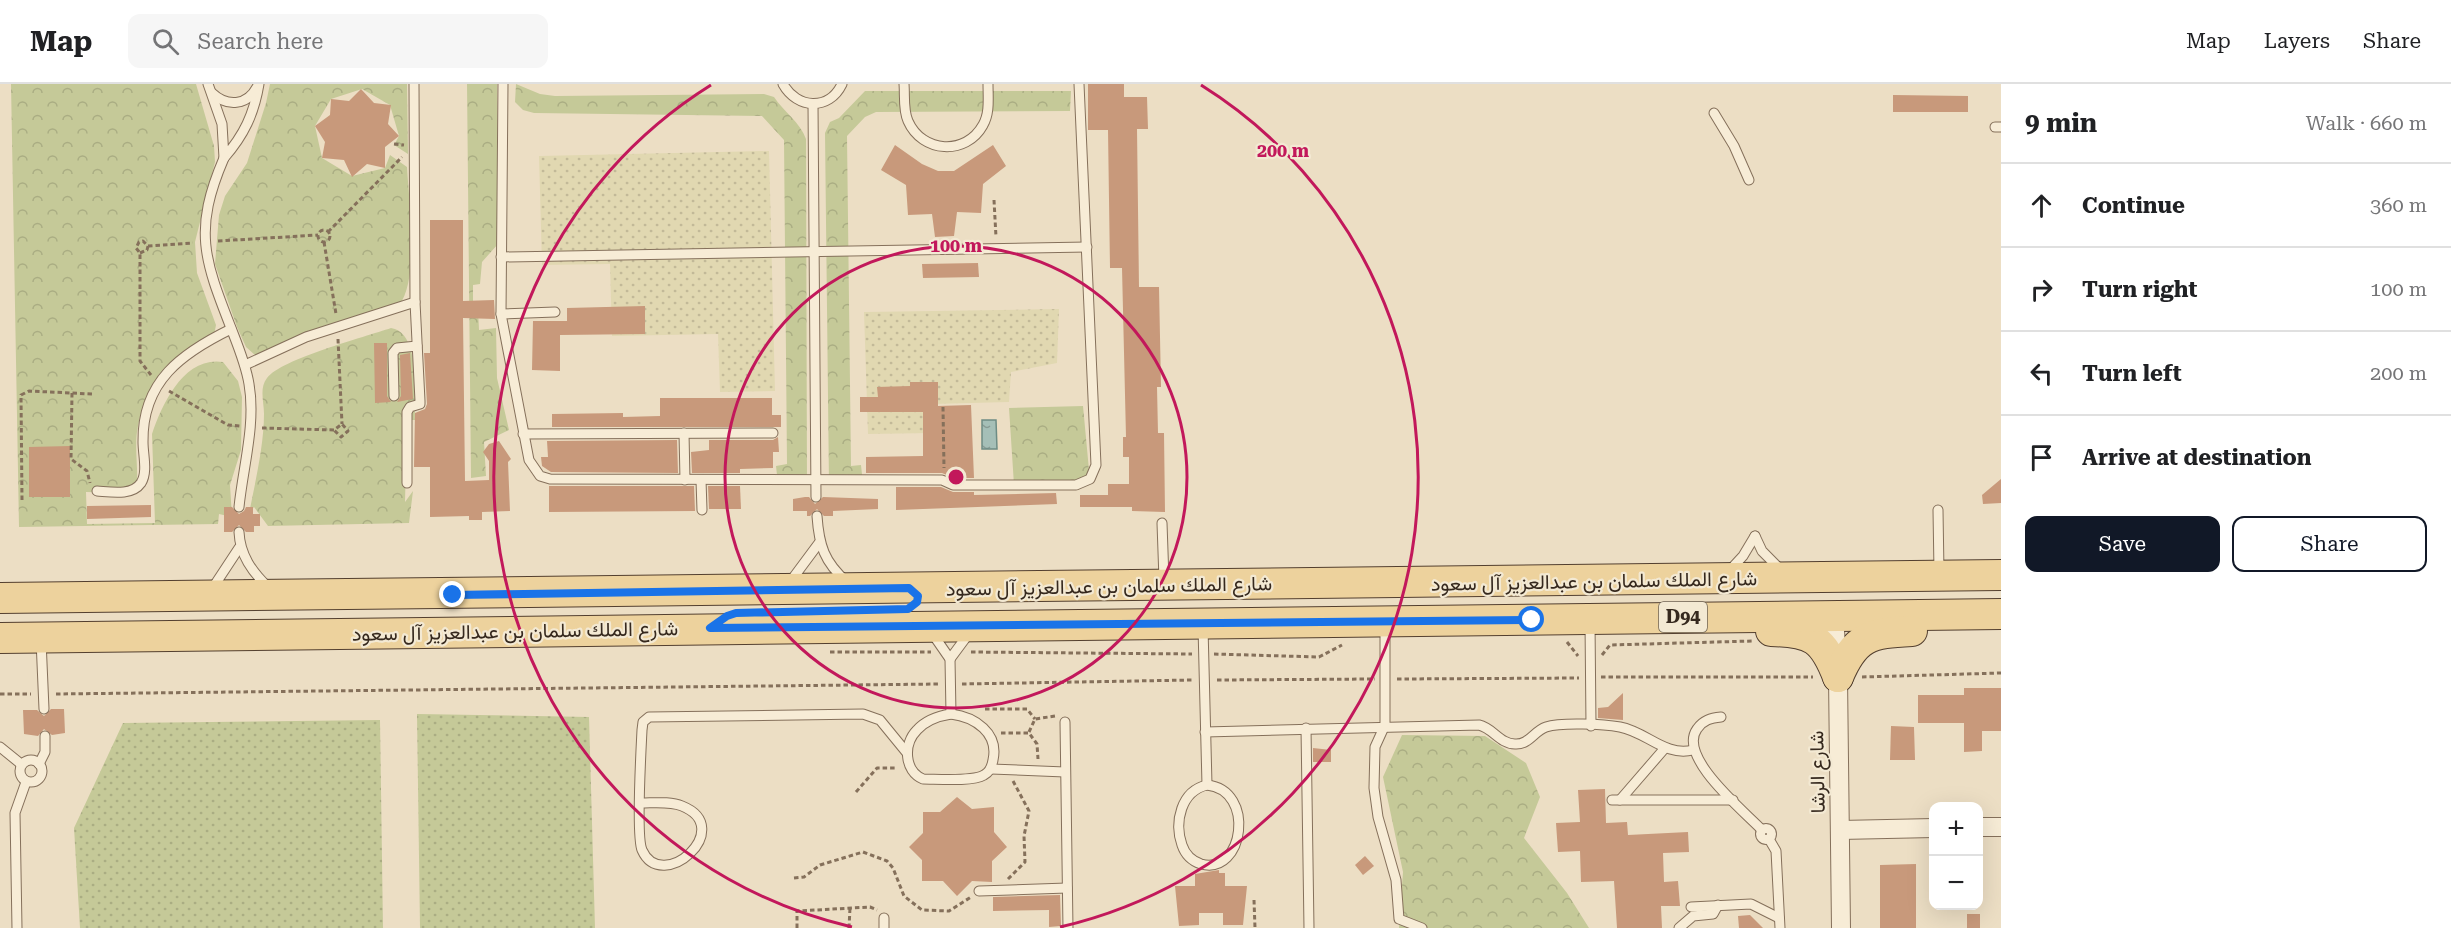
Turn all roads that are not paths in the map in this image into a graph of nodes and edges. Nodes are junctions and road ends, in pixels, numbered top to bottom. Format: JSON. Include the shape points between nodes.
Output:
{"nodes":[{"id":1,"x":259,"y":84,"type":"edge"},
{"id":2,"x":414,"y":84,"type":"edge"},
{"id":3,"x":503,"y":84,"type":"edge"},
{"id":4,"x":783,"y":84,"type":"edge"},
{"id":5,"x":842,"y":84,"type":"edge"},
{"id":6,"x":904,"y":84,"type":"edge"},
{"id":7,"x":988,"y":84,"type":"edge"},
{"id":8,"x":1079,"y":84,"type":"edge"},
{"id":9,"x":210,"y":88,"type":"edge"},
{"id":10,"x":813,"y":104,"type":"junction"},
{"id":11,"x":1714,"y":113,"type":"dead end"},
{"id":12,"x":224,"y":158,"type":"junction"},
{"id":13,"x":1749,"y":180,"type":"dead end"},
{"id":14,"x":1087,"y":247,"type":"junction"},
{"id":15,"x":814,"y":252,"type":"junction"},
{"id":16,"x":501,"y":257,"type":"junction"},
{"id":17,"x":415,"y":302,"type":"junction"},
{"id":18,"x":555,"y":312,"type":"dead end"},
{"id":19,"x":501,"y":314,"type":"junction"},
{"id":20,"x":231,"y":329,"type":"junction"},
{"id":21,"x":417,"y":346,"type":"junction"},
{"id":22,"x":245,"y":365,"type":"junction"},
{"id":23,"x":394,"y":396,"type":"dead end"},
{"id":24,"x":684,"y":433,"type":"junction"},
{"id":25,"x":772,"y":433,"type":"dead end"},
{"id":26,"x":524,"y":434,"type":"junction"},
{"id":27,"x":685,"y":480,"type":"junction"},
{"id":28,"x":701,"y":480,"type":"junction"},
{"id":29,"x":817,"y":481,"type":"junction"},
{"id":30,"x":407,"y":483,"type":"dead end"},
{"id":31,"x":97,"y":491,"type":"road end"},
{"id":32,"x":816,"y":497,"type":"dead end"},
{"id":33,"x":239,"y":507,"type":"dead end"},
{"id":34,"x":702,"y":510,"type":"dead end"},
{"id":35,"x":1938,"y":510,"type":"dead end"},
{"id":36,"x":817,"y":516,"type":"dead end"},
{"id":37,"x":1162,"y":523,"type":"dead end"},
{"id":38,"x":239,"y":532,"type":"dead end"},
{"id":39,"x":819,"y":543,"type":"junction"},
{"id":40,"x":239,"y":548,"type":"junction"},
{"id":41,"x":2001,"y":574,"type":"edge"},
{"id":42,"x":1939,"y":575,"type":"junction"},
{"id":43,"x":1800,"y":578,"type":"junction"},
{"id":44,"x":1717,"y":579,"type":"junction"},
{"id":45,"x":1164,"y":585,"type":"junction"},
{"id":46,"x":909,"y":588,"type":"junction"},
{"id":47,"x":857,"y":589,"type":"junction"},
{"id":48,"x":781,"y":590,"type":"junction"},
{"id":49,"x":277,"y":596,"type":"junction"},
{"id":50,"x":205,"y":597,"type":"junction"},
{"id":51,"x":0,"y":598,"type":"edge"},
{"id":52,"x":1834,"y":615,"type":"junction"},
{"id":53,"x":1988,"y":615,"type":"edge"},
{"id":54,"x":1718,"y":617,"type":"junction"},
{"id":55,"x":1590,"y":619,"type":"junction"},
{"id":56,"x":1385,"y":622,"type":"junction"},
{"id":57,"x":977,"y":626,"type":"junction"},
{"id":58,"x":922,"y":627,"type":"junction"},
{"id":59,"x":710,"y":628,"type":"junction"},
{"id":60,"x":0,"y":638,"type":"edge"},
{"id":61,"x":41,"y":638,"type":"junction"},
{"id":62,"x":1203,"y":639,"type":"junction"},
{"id":63,"x":950,"y":654,"type":"junction"},
{"id":64,"x":1838,"y":677,"type":"junction"},
{"id":65,"x":44,"y":710,"type":"dead end"},
{"id":66,"x":951,"y":714,"type":"junction"},
{"id":67,"x":1721,"y":717,"type":"dead end"},
{"id":68,"x":1062,"y":719,"type":"road end"},
{"id":69,"x":1385,"y":725,"type":"junction"},
{"id":70,"x":1591,"y":726,"type":"junction"},
{"id":71,"x":1306,"y":729,"type":"junction"},
{"id":72,"x":1205,"y":732,"type":"junction"},
{"id":73,"x":45,"y":736,"type":"dead end"},
{"id":74,"x":0,"y":747,"type":"edge"},
{"id":75,"x":1665,"y":748,"type":"junction"},
{"id":76,"x":1693,"y":750,"type":"junction"},
{"id":77,"x":907,"y":753,"type":"junction"},
{"id":78,"x":21,"y":764,"type":"junction"},
{"id":79,"x":39,"y":764,"type":"junction"},
{"id":80,"x":991,"y":769,"type":"junction"},
{"id":81,"x":1065,"y":772,"type":"junction"},
{"id":82,"x":26,"y":782,"type":"junction"},
{"id":83,"x":1207,"y":785,"type":"junction"},
{"id":84,"x":1733,"y":800,"type":"junction"},
{"id":85,"x":641,"y":803,"type":"junction"},
{"id":86,"x":1983,"y":827,"type":"edge"},
{"id":87,"x":2001,"y":827,"type":"edge"},
{"id":88,"x":1929,"y":828,"type":"edge"},
{"id":89,"x":1840,"y":830,"type":"junction"},
{"id":90,"x":1067,"y":888,"type":"junction"},
{"id":91,"x":979,"y":891,"type":"road end"},
{"id":92,"x":1718,"y":905,"type":"junction"},
{"id":93,"x":1691,"y":907,"type":"dead end"},
{"id":94,"x":1779,"y":918,"type":"junction"},
{"id":95,"x":17,"y":928,"type":"edge"},
{"id":96,"x":1068,"y":928,"type":"edge"},
{"id":97,"x":1309,"y":928,"type":"edge"},
{"id":98,"x":1422,"y":928,"type":"edge"},
{"id":99,"x":1679,"y":928,"type":"edge"},
{"id":100,"x":1780,"y":928,"type":"edge"},
{"id":101,"x":1841,"y":928,"type":"edge"}],
"edges":[{"from":1,"to":9,"type":"lane","via":[[254,94],[237,103],[228,103]]},
{"from":1,"to":12,"type":"lane","via":[[252,117]]},
{"from":2,"to":17,"type":"lane"},
{"from":3,"to":16,"type":"lane"},
{"from":4,"to":10,"type":"lane","via":[[794,98]]},
{"from":5,"to":10,"type":"lane","via":[[832,98]]},
{"from":6,"to":7,"type":"lane","via":[[905,110],[913,130],[926,141],[950,147],[974,137],[984,124]]},
{"from":8,"to":14,"type":"lane"},
{"from":9,"to":12,"type":"lane","via":[[222,124]]},
{"from":10,"to":15,"type":"lane"},
{"from":11,"to":13,"type":"lane"},
{"from":12,"to":20,"type":"lane","via":[[208,198],[205,242],[209,270]]},
{"from":14,"to":15,"type":"lane"},
{"from":14,"to":29,"type":"lane","via":[[1096,465],[1090,479],[1076,485]]},
{"from":15,"to":16,"type":"lane"},
{"from":15,"to":29,"type":"lane"},
{"from":16,"to":19,"type":"lane"},
{"from":17,"to":21,"type":"lane"},
{"from":17,"to":22,"type":"lane","via":[[306,337]]},
{"from":18,"to":19,"type":"lane"},
{"from":19,"to":26,"type":"lane"},
{"from":20,"to":22,"type":"lane"},
{"from":20,"to":31,"type":"lane","via":[[188,352],[158,385],[144,426],[143,481],[127,492]]},
{"from":21,"to":23,"type":"lane","via":[[397,348],[393,353]]},
{"from":21,"to":30,"type":"lane","via":[[420,404],[407,412]]},
{"from":22,"to":33,"type":"lane","via":[[251,406]]},
{"from":24,"to":25,"type":"lane"},
{"from":24,"to":26,"type":"lane"},
{"from":24,"to":27,"type":"lane"},
{"from":26,"to":27,"type":"lane","via":[[533,469],[550,479]]},
{"from":27,"to":28,"type":"lane"},
{"from":28,"to":29,"type":"lane"},
{"from":28,"to":34,"type":"lane"},
{"from":29,"to":32,"type":"lane"},
{"from":35,"to":42,"type":"lane"},
{"from":36,"to":39,"type":"lane"},
{"from":37,"to":45,"type":"lane"},
{"from":38,"to":40,"type":"lane"},
{"from":39,"to":47,"type":"lane","via":[[834,569]]},
{"from":39,"to":48,"type":"lane"},
{"from":40,"to":49,"type":"lane"},
{"from":40,"to":50,"type":"lane"},
{"from":41,"to":42,"type":"main road","name":"شارع الملك سلمان بن عبدالعزيز آل سعود","number":"D94"},
{"from":42,"to":43,"type":"main road","name":"شارع الملك سلمان بن عبدالعزيز آل سعود","number":"D94"},
{"from":42,"to":52,"type":"main road","via":[[1926,592],[1841,594],[1834,599]]},
{"from":43,"to":44,"type":"main road","name":"شارع الملك سلمان بن عبدالعزيز آل سعود","number":"D94"},
{"from":43,"to":44,"type":"lane","via":[[1772,563],[1755,536],[1736,565]]},
{"from":44,"to":45,"type":"main road","name":"شارع الملك سلمان بن عبدالعزيز آل سعود","number":"D94"},
{"from":45,"to":46,"type":"main road","name":"شارع الملك سلمان بن عبدالعزيز آل سعود","number":"D94"},
{"from":46,"to":47,"type":"main road","name":"شارع الملك سلمان بن عبدالعزيز آل سعود","number":"D94"},
{"from":46,"to":59,"type":"main road","via":[[918,596],[908,609],[736,613]]},
{"from":47,"to":48,"type":"main road","name":"شارع الملك سلمان بن عبدالعزيز آل سعود","number":"D94"},
{"from":48,"to":49,"type":"main road","name":"شارع الملك سلمان بن عبدالعزيز آل سعود","number":"D94"},
{"from":49,"to":50,"type":"main road","name":"شارع الملك سلمان بن عبدالعزيز آل سعود","number":"D94"},
{"from":50,"to":51,"type":"main road","name":"شارع الملك سلمان بن عبدالعزيز آل سعود","number":"D94"},
{"from":52,"to":53,"type":"main road","name":"شارع الملك سلمان بن عبدالعزيز آل سعود","number":"D94"},
{"from":52,"to":54,"type":"main road","name":"شارع الملك سلمان بن عبدالعزيز آل سعود","number":"D94"},
{"from":52,"to":64,"type":"street","name":"شارع الرشا"},
{"from":53,"to":64,"type":"main road","via":[[1954,630],[1884,632],[1864,639],[1849,653]]},
{"from":54,"to":55,"type":"main road","name":"شارع الملك سلمان بن عبدالعزيز آل سعود","number":"D94"},
{"from":54,"to":64,"type":"main road","via":[[1741,629],[1810,636],[1826,650]]},
{"from":55,"to":56,"type":"main road","name":"شارع الملك سلمان بن عبدالعزيز آل سعود","number":"D94"},
{"from":55,"to":70,"type":"lane"},
{"from":56,"to":62,"type":"main road","name":"شارع الملك سلمان بن عبدالعزيز آل سعود","number":"D94"},
{"from":56,"to":69,"type":"lane"},
{"from":57,"to":58,"type":"main road","name":"شارع الملك سلمان بن عبدالعزيز آل سعود","number":"D94"},
{"from":57,"to":62,"type":"main road","name":"شارع الملك سلمان بن عبدالعزيز آل سعود","number":"D94"},
{"from":57,"to":63,"type":"lane"},
{"from":58,"to":59,"type":"main road","name":"شارع الملك سلمان بن عبدالعزيز آل سعود","number":"D94"},
{"from":58,"to":63,"type":"lane"},
{"from":59,"to":61,"type":"main road","name":"شارع الملك سلمان بن عبدالعزيز آل سعود","number":"D94"},
{"from":60,"to":61,"type":"main road","name":"شارع الملك سلمان بن عبدالعزيز آل سعود","number":"D94"},
{"from":61,"to":65,"type":"lane"},
{"from":62,"to":72,"type":"lane"},
{"from":63,"to":66,"type":"lane"},
{"from":64,"to":89,"type":"street","name":"شارع الرشا"},
{"from":66,"to":77,"type":"lane","via":[[932,719],[917,730]]},
{"from":66,"to":80,"type":"lane","via":[[978,723],[990,736]]},
{"from":67,"to":76,"type":"lane","via":[[1698,726]]},
{"from":68,"to":81,"type":"lane"},
{"from":69,"to":70,"type":"lane","via":[[1479,725],[1506,742],[1518,744],[1547,727]]},
{"from":69,"to":71,"type":"lane"},
{"from":69,"to":98,"type":"lane","via":[[1373,758],[1378,817],[1396,880],[1399,919]]},
{"from":70,"to":75,"type":"lane","via":[[1632,729]]},
{"from":71,"to":72,"type":"lane"},
{"from":71,"to":97,"type":"lane"},
{"from":72,"to":83,"type":"lane"},
{"from":73,"to":79,"type":"lane","via":[[45,752]]},
{"from":74,"to":78,"type":"lane"},
{"from":75,"to":76,"type":"lane"},
{"from":75,"to":84,"type":"lane","via":[[1616,800]]},
{"from":76,"to":84,"type":"lane","via":[[1705,770]]},
{"from":77,"to":80,"type":"lane","via":[[911,769],[923,779],[976,778]]},
{"from":77,"to":85,"type":"lane","via":[[880,720],[863,714],[649,717],[642,730]]},
{"from":78,"to":79,"type":"lane","via":[[30,759]]},
{"from":78,"to":82,"type":"lane","via":[[19,774]]},
{"from":79,"to":82,"type":"lane","via":[[40,778]]},
{"from":80,"to":81,"type":"lane"},
{"from":81,"to":90,"type":"lane"},
{"from":82,"to":95,"type":"lane","via":[[15,813]]},
{"from":83,"to":83,"type":"lane","via":[[1193,790],[1184,801],[1180,837],[1185,852],[1206,865],[1228,857],[1237,835],[1233,798],[1222,788]]},
{"from":84,"to":94,"type":"lane","via":[[1776,851]]},
{"from":85,"to":85,"type":"lane","via":[[641,846],[646,856],[664,864],[679,862],[693,853],[700,838],[694,814],[680,805]]},
{"from":86,"to":87,"type":"street"},
{"from":88,"to":89,"type":"street"},
{"from":89,"to":101,"type":"street","name":"شارع الرشا"},
{"from":90,"to":91,"type":"lane"},
{"from":90,"to":96,"type":"lane"},
{"from":92,"to":93,"type":"lane"},
{"from":92,"to":94,"type":"lane","via":[[1750,904]]},
{"from":92,"to":99,"type":"lane","via":[[1713,915],[1693,916]]},
{"from":94,"to":100,"type":"lane"}]}
